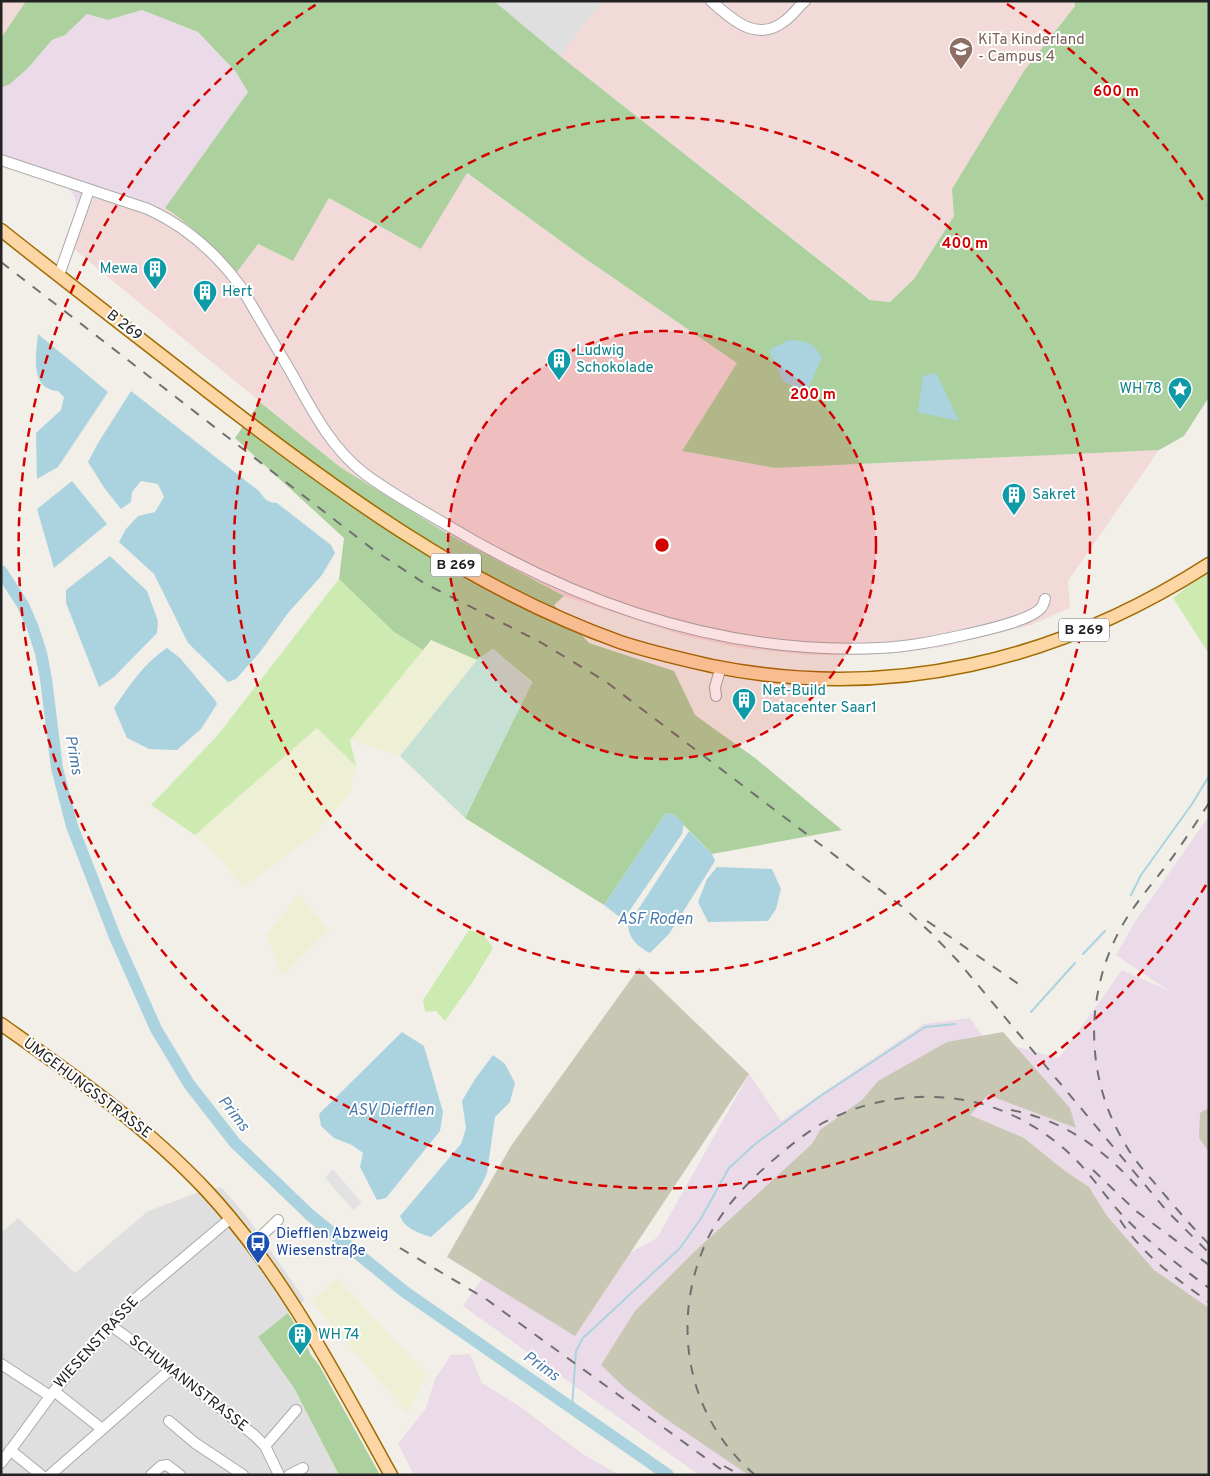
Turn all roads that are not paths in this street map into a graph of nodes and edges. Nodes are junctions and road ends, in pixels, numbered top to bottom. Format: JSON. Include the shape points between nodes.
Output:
{"nodes":[{"id":1,"x":711,"y":1,"type":"edge"},
{"id":2,"x":805,"y":1,"type":"edge"},
{"id":3,"x":1,"y":160,"type":"edge"},
{"id":4,"x":89,"y":190,"type":"junction"},
{"id":5,"x":1,"y":230,"type":"edge"},
{"id":6,"x":59,"y":276,"type":"junction"},
{"id":7,"x":1209,"y":564,"type":"edge"},
{"id":8,"x":1045,"y":599,"type":"dead end"},
{"id":9,"x":721,"y":667,"type":"junction"},
{"id":10,"x":716,"y":696,"type":"dead end"},
{"id":11,"x":1,"y":1024,"type":"edge"},
{"id":12,"x":231,"y":1218,"type":"junction"},
{"id":13,"x":278,"y":1220,"type":"dead end"},
{"id":14,"x":252,"y":1246,"type":"junction"},
{"id":15,"x":110,"y":1325,"type":"junction"},
{"id":16,"x":1,"y":1364,"type":"edge"},
{"id":17,"x":171,"y":1369,"type":"junction"},
{"id":18,"x":52,"y":1394,"type":"junction"},
{"id":19,"x":296,"y":1410,"type":"dead end"},
{"id":20,"x":169,"y":1421,"type":"dead end"},
{"id":21,"x":102,"y":1429,"type":"junction"},
{"id":22,"x":265,"y":1446,"type":"junction"},
{"id":23,"x":10,"y":1450,"type":"junction"},
{"id":24,"x":1,"y":1463,"type":"edge"},
{"id":25,"x":303,"y":1468,"type":"dead end"},
{"id":26,"x":41,"y":1475,"type":"edge"},
{"id":27,"x":50,"y":1475,"type":"edge"},
{"id":28,"x":151,"y":1475,"type":"edge"},
{"id":29,"x":180,"y":1475,"type":"edge"},
{"id":30,"x":243,"y":1475,"type":"edge"},
{"id":31,"x":280,"y":1475,"type":"edge"},
{"id":32,"x":289,"y":1475,"type":"edge"},
{"id":33,"x":391,"y":1475,"type":"edge"}],
"edges":[{"from":1,"to":2,"type":"street","via":[[732,19],[752,29],[763,30],[778,26]]},
{"from":3,"to":4,"type":"street"},
{"from":4,"to":6,"type":"street"},
{"from":4,"to":8,"type":"street","via":[[162,216],[196,239],[230,272],[325,431],[364,473],[498,556],[580,593],[620,609],[720,637],[832,649],[881,648],[974,633],[1030,615],[1042,607]]},
{"from":5,"to":6,"type":"main road","name":"B 269","number":"B 269"},
{"from":6,"to":9,"type":"main road","name":"B 269","number":"B 269","via":[[309,468],[433,551],[499,589],[587,629],[657,653]]},
{"from":7,"to":9,"type":"main road","name":"B 269","number":"B 269","via":[[1089,628],[1025,652],[954,669],[844,680]]},
{"from":9,"to":10,"type":"street","via":[[715,687]]},
{"from":11,"to":12,"type":"main road","name":"UMGEHUNGSSTRASSE","via":[[133,1121],[188,1171]]},
{"from":12,"to":14,"type":"main road","name":"UMGEHUNGSSTRASSE"},
{"from":12,"to":15,"type":"street","name":"WIESENSTRASSE","via":[[135,1299]]},
{"from":13,"to":14,"type":"street"},
{"from":14,"to":33,"type":"main road","name":"UMGEHUNGSSTRASSE","via":[[292,1301]]},
{"from":15,"to":17,"type":"street","name":"SCHUMANNSTRASSE"},
{"from":15,"to":18,"type":"street","name":"WIESENSTRASSE"},
{"from":16,"to":18,"type":"street"},
{"from":17,"to":21,"type":"street"},
{"from":17,"to":22,"type":"street","name":"SCHUMANNSTRASSE"},
{"from":18,"to":21,"type":"street"},
{"from":18,"to":23,"type":"street","name":"WIESENSTRASSE"},
{"from":19,"to":22,"type":"street"},
{"from":20,"to":30,"type":"street"},
{"from":21,"to":27,"type":"street"},
{"from":22,"to":31,"type":"street"},
{"from":23,"to":24,"type":"street","name":"WIESENSTRASSE"},
{"from":23,"to":26,"type":"street"},
{"from":25,"to":32,"type":"street"},
{"from":28,"to":29,"type":"street","via":[[156,1469],[167,1466]]}]}
